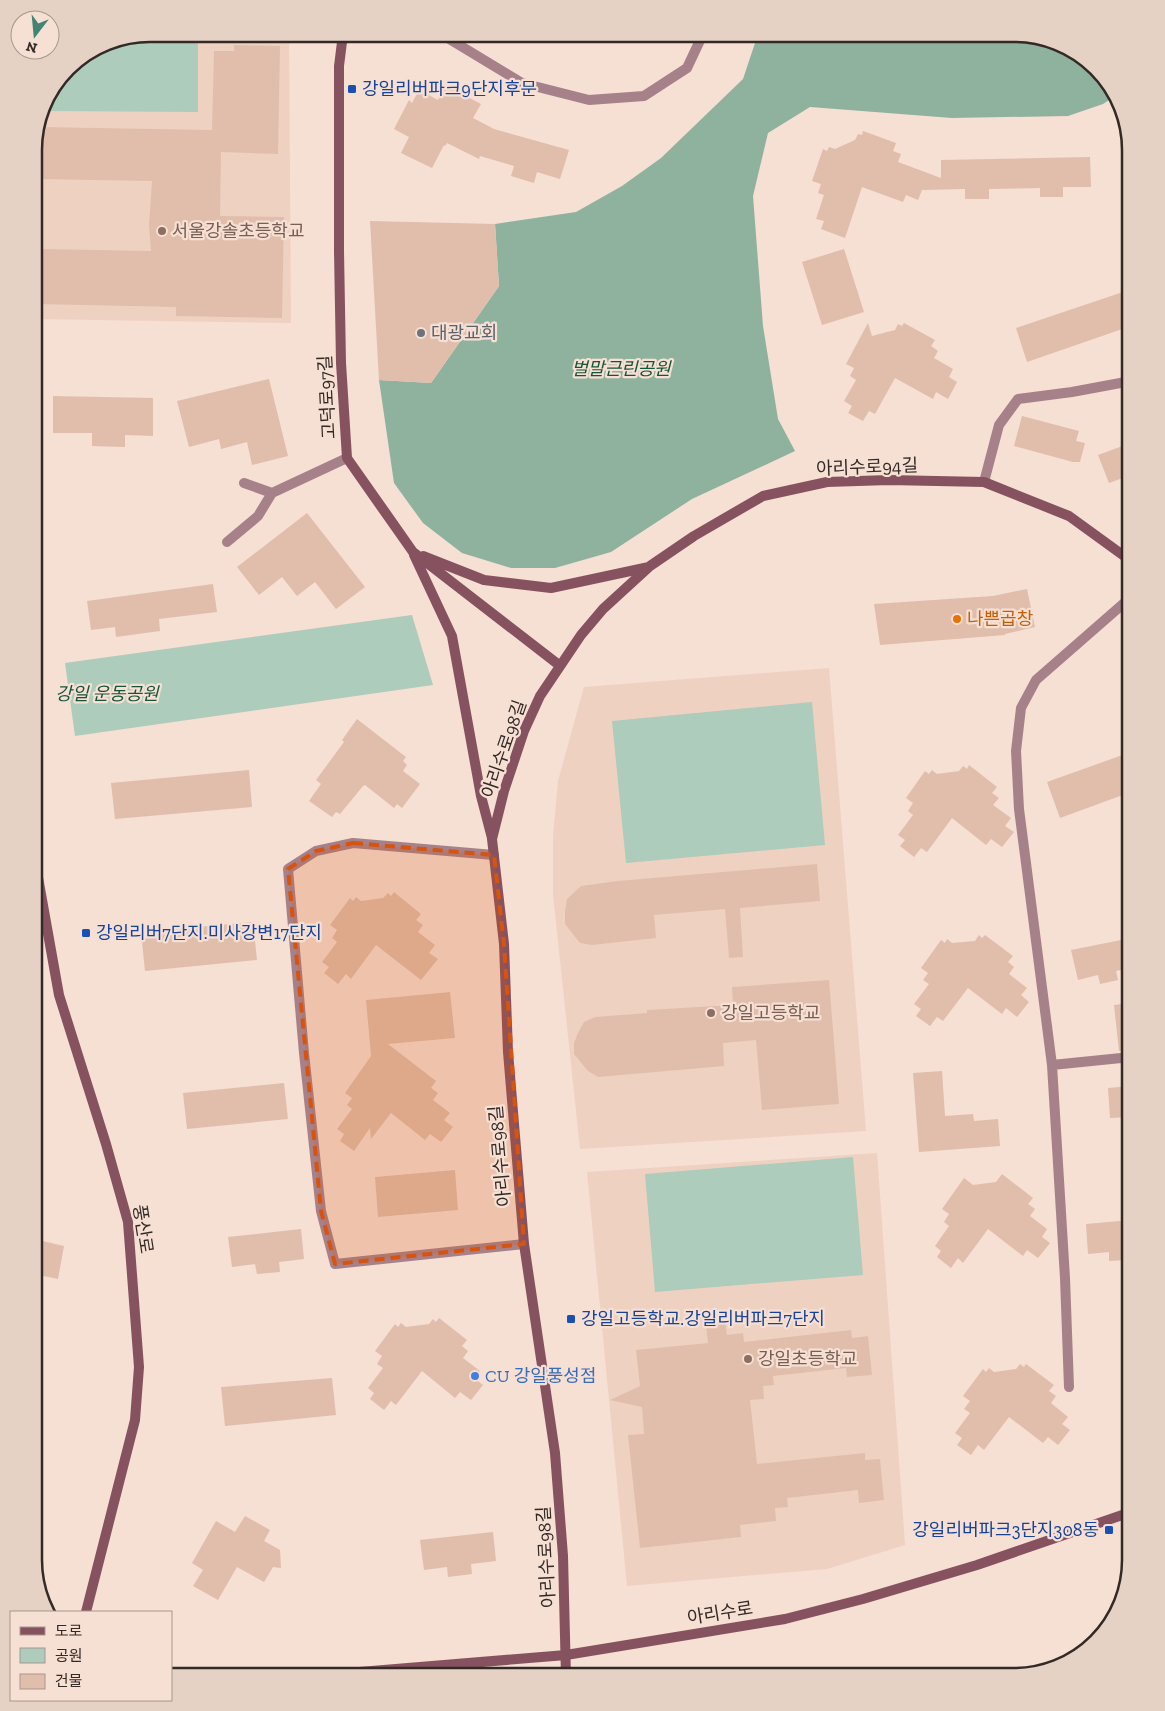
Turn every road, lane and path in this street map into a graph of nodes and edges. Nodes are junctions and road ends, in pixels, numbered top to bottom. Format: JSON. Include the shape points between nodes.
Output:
{"nodes":[{"id":1,"x":342,"y":42,"type":"edge"},
{"id":2,"x":455,"y":42,"type":"edge"},
{"id":3,"x":699,"y":43,"type":"edge"},
{"id":4,"x":1122,"y":383,"type":"edge"},
{"id":5,"x":347,"y":458,"type":"junction"},
{"id":6,"x":984,"y":482,"type":"junction"},
{"id":7,"x":244,"y":483,"type":"dead end"},
{"id":8,"x":272,"y":493,"type":"junction"},
{"id":9,"x":227,"y":542,"type":"dead end"},
{"id":10,"x":412,"y":552,"type":"junction"},
{"id":11,"x":1122,"y":555,"type":"edge"},
{"id":12,"x":650,"y":566,"type":"junction"},
{"id":13,"x":1122,"y":605,"type":"edge"},
{"id":14,"x":559,"y":665,"type":"junction"},
{"id":15,"x":492,"y":839,"type":"junction"},
{"id":16,"x":494,"y":855,"type":"junction"},
{"id":17,"x":42,"y":902,"type":"edge"},
{"id":18,"x":1122,"y":1058,"type":"edge"},
{"id":19,"x":1052,"y":1065,"type":"junction"},
{"id":20,"x":524,"y":1244,"type":"junction"},
{"id":21,"x":1069,"y":1387,"type":"dead end"},
{"id":22,"x":1122,"y":1515,"type":"edge"},
{"id":23,"x":86,"y":1611,"type":"edge"},
{"id":24,"x":566,"y":1655,"type":"junction"},
{"id":25,"x":408,"y":1668,"type":"edge"},
{"id":26,"x":566,"y":1668,"type":"edge"}],
"edges":[{"from":1,"to":5,"type":"street","name":"고덕로97길","via":[[339,66],[339,251]]},
{"from":2,"to":3,"type":"street","via":[[522,83],[589,100],[644,96],[688,68]]},
{"from":4,"to":6,"type":"street","via":[[1018,399],[999,424]]},
{"from":5,"to":8,"type":"street"},
{"from":5,"to":10,"type":"street","name":"고덕로97길"},
{"from":6,"to":11,"type":"street","name":"아리수로94길","via":[[1069,516]]},
{"from":6,"to":12,"type":"street","name":"아리수로94길","via":[[826,482],[763,496]]},
{"from":7,"to":8,"type":"street"},
{"from":8,"to":9,"type":"street","via":[[258,516]]},
{"from":10,"to":12,"type":"street","via":[[484,580],[551,588]]},
{"from":10,"to":14,"type":"street","name":"고덕로97길"},
{"from":10,"to":15,"type":"street","via":[[452,636]]},
{"from":12,"to":14,"type":"street","name":"아리수로94길","via":[[602,609]]},
{"from":13,"to":19,"type":"street","via":[[1036,680],[1021,708],[1016,751],[1019,809]]},
{"from":14,"to":15,"type":"street","name":"아리수로98길","via":[[524,731]]},
{"from":15,"to":16,"type":"street","name":"아리수로98길"},
{"from":16,"to":20,"type":"street","name":"아리수로98길","via":[[504,944],[508,1052]]},
{"from":16,"to":20,"type":"street","via":[[353,843],[316,851],[288,869],[320,1202],[335,1264]]},
{"from":17,"to":23,"type":"street","name":"풍산로","via":[[59,995],[128,1222],[139,1367],[135,1420]]},
{"from":18,"to":19,"type":"street"},
{"from":19,"to":21,"type":"street"},
{"from":20,"to":24,"type":"street","name":"아리수로98길","via":[[555,1453]]},
{"from":22,"to":24,"type":"street","name":"아리수로","via":[[977,1565],[854,1602],[785,1619]]},
{"from":24,"to":25,"type":"street","name":"아리수로"},
{"from":24,"to":26,"type":"street","name":"아리수로98길"}]}
